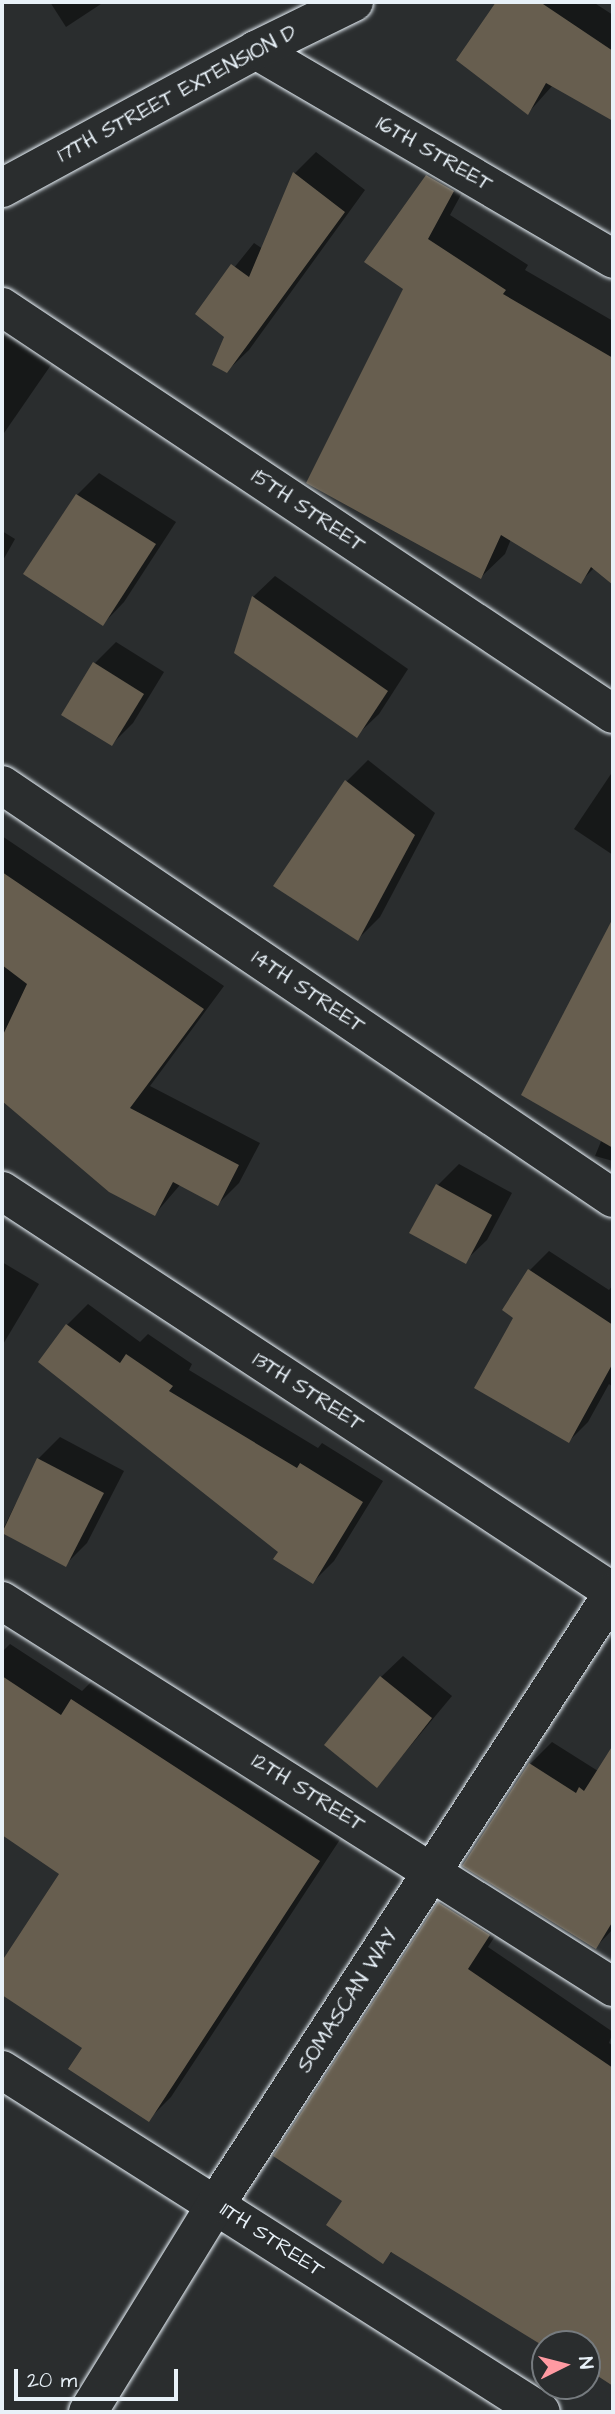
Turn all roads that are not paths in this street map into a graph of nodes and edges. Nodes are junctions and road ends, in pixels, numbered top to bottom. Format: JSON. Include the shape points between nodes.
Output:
{"nodes":[{"id":1,"x":354,"y":2,"type":"edge"},
{"id":2,"x":256,"y":50,"type":"junction"},
{"id":3,"x":2,"y":188,"type":"edge"},
{"id":4,"x":613,"y":258,"type":"edge"},
{"id":5,"x":2,"y":307,"type":"edge"},
{"id":6,"x":613,"y":714,"type":"edge"},
{"id":7,"x":2,"y":785,"type":"edge"},
{"id":8,"x":2,"y":1191,"type":"edge"},
{"id":9,"x":613,"y":1198,"type":"edge"},
{"id":10,"x":613,"y":1593,"type":"edge"},
{"id":11,"x":2,"y":1601,"type":"edge"},
{"id":12,"x":432,"y":1871,"type":"junction"},
{"id":13,"x":613,"y":1987,"type":"edge"},
{"id":14,"x":2,"y":2070,"type":"edge"},
{"id":15,"x":216,"y":2204,"type":"junction"},
{"id":16,"x":88,"y":2412,"type":"edge"},
{"id":17,"x":541,"y":2412,"type":"edge"}],
"edges":[{"from":1,"to":2,"type":"street","name":"17TH STREET EXTENSION D"},
{"from":2,"to":3,"type":"street","name":"17TH STREET EXTENSION D"},
{"from":2,"to":4,"type":"street","name":"16TH STREET"},
{"from":5,"to":6,"type":"street","name":"15TH STREET"},
{"from":7,"to":9,"type":"street","name":"14TH STREET"},
{"from":8,"to":10,"type":"street","name":"13TH STREET"},
{"from":10,"to":12,"type":"street","name":"SOMASCAN WAY"},
{"from":11,"to":12,"type":"street","name":"12TH STREET"},
{"from":12,"to":13,"type":"street","name":"12TH STREET"},
{"from":12,"to":15,"type":"street","name":"SOMASCAN WAY"},
{"from":14,"to":15,"type":"street","name":"11TH STREET"},
{"from":15,"to":16,"type":"street","name":"SOMASCAN WAY"},
{"from":15,"to":17,"type":"street","name":"11TH STREET"}]}
